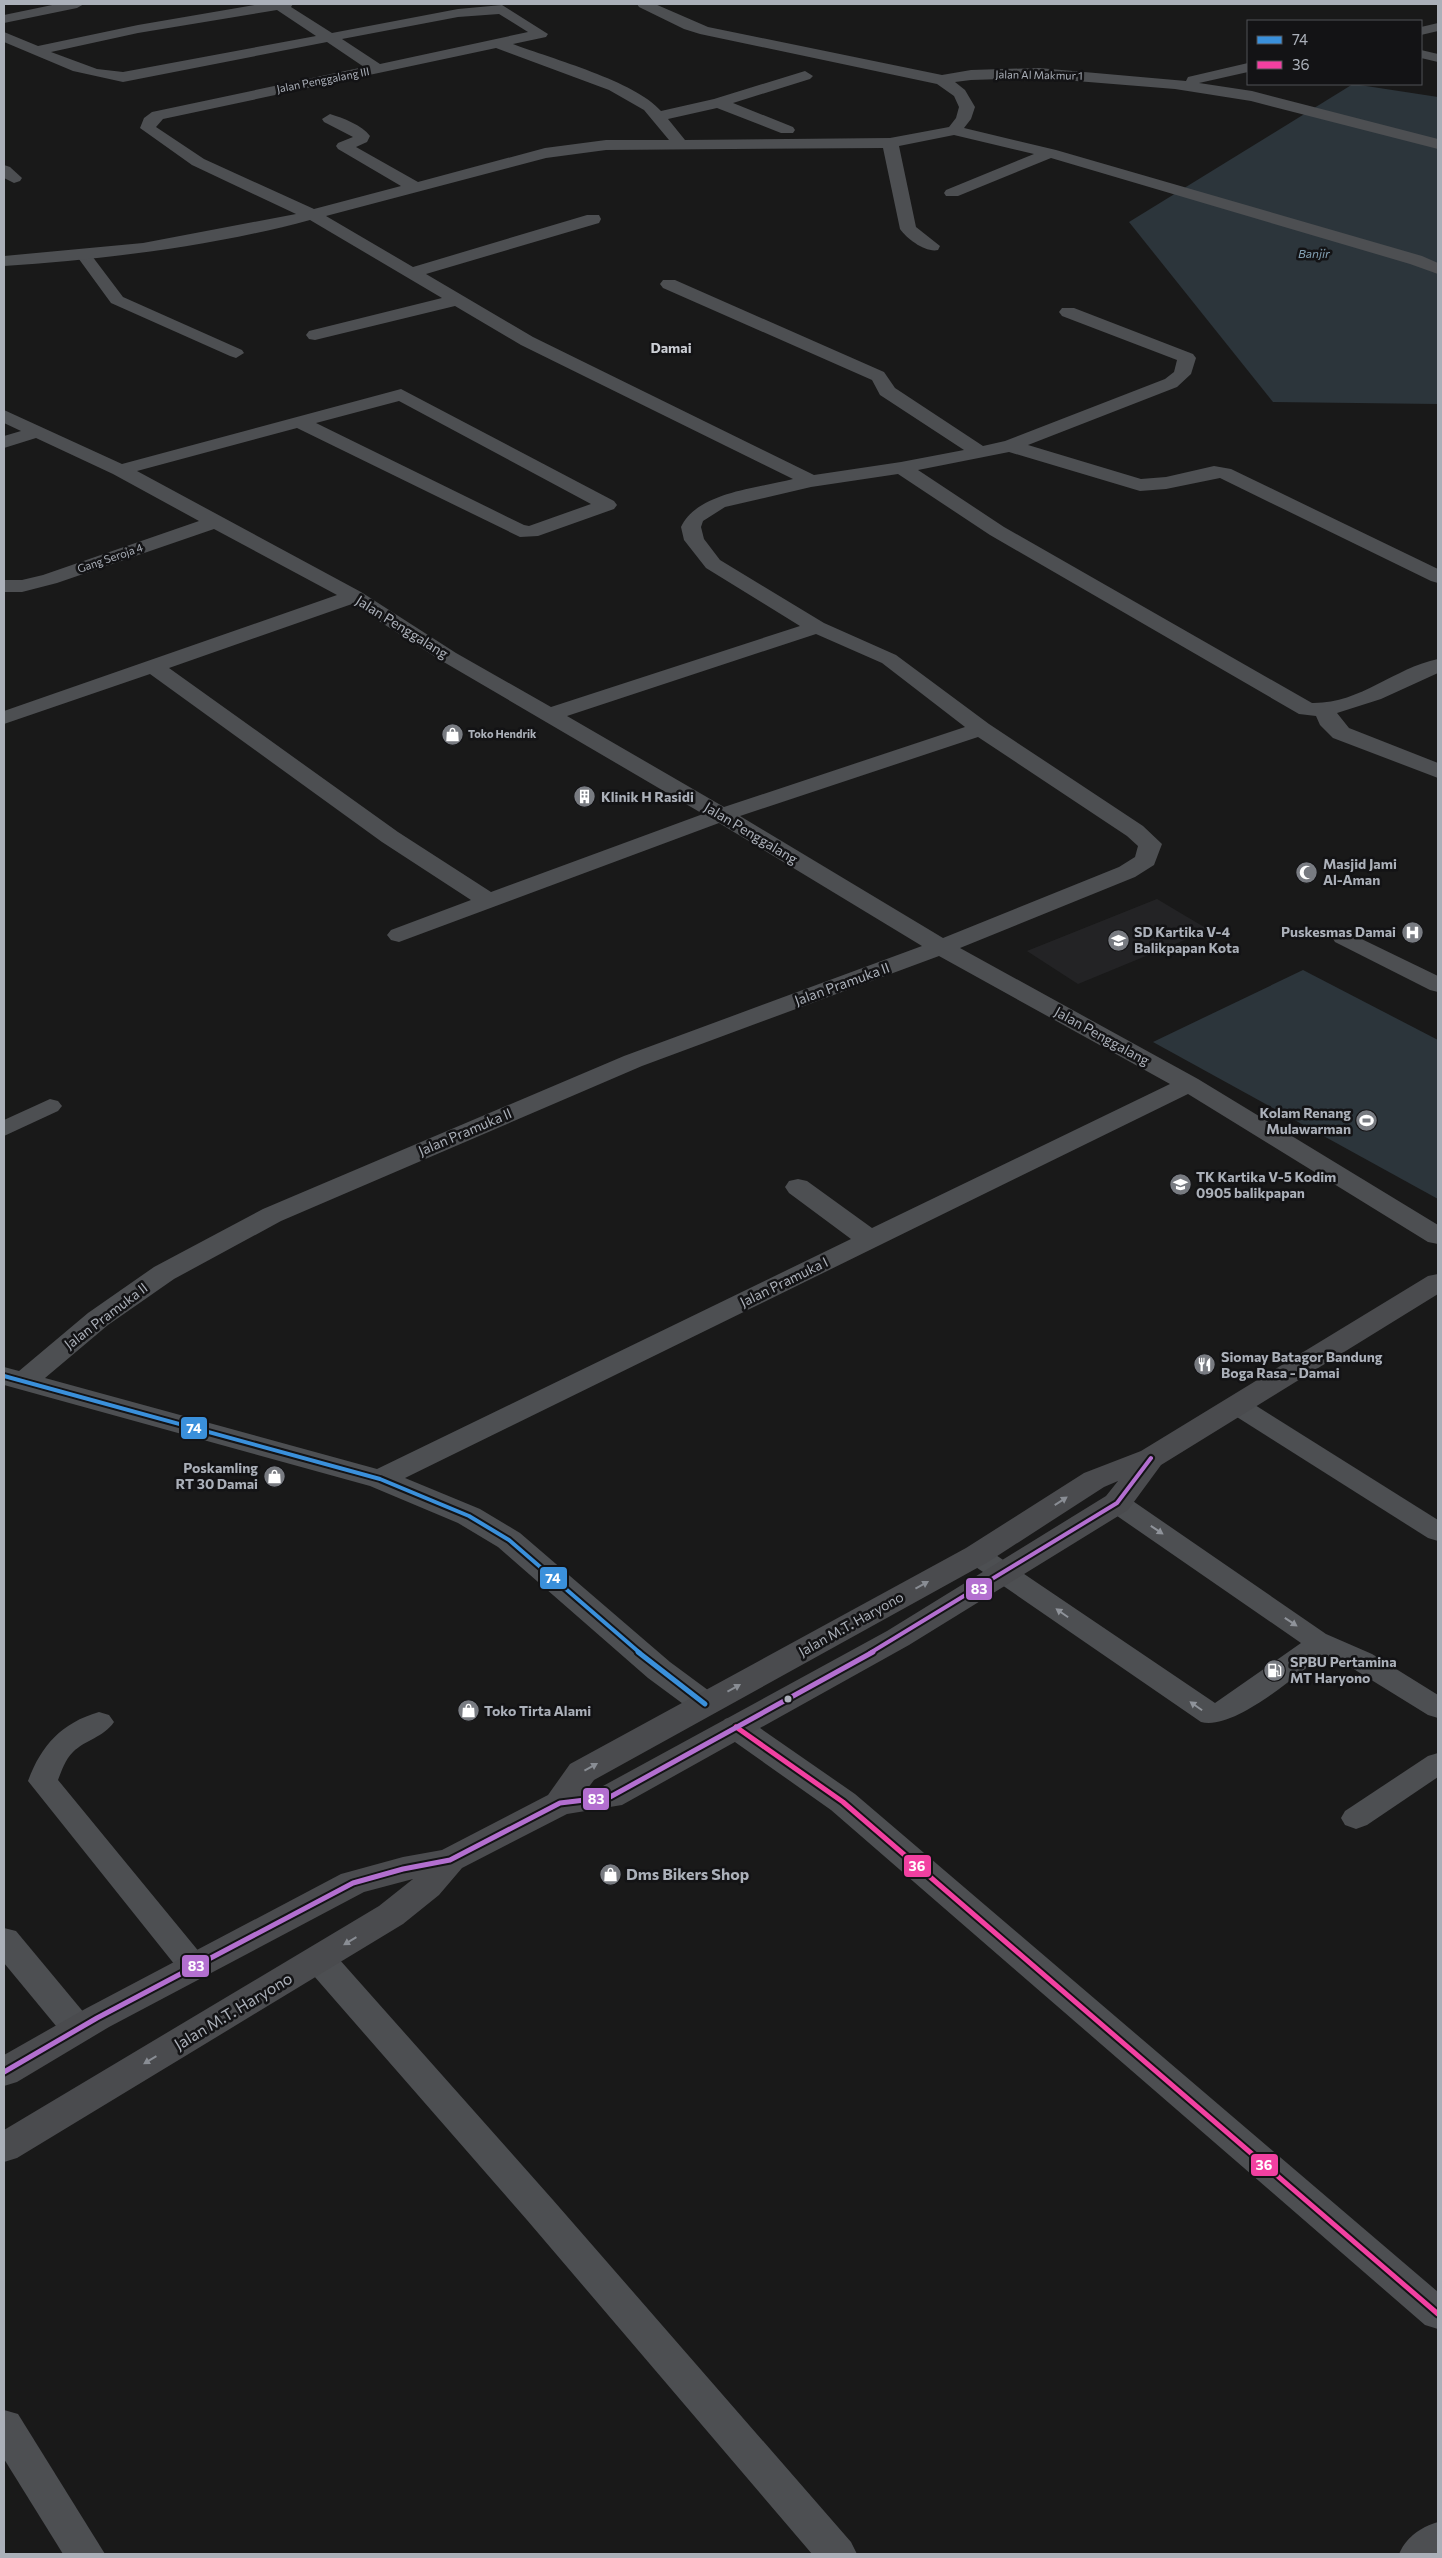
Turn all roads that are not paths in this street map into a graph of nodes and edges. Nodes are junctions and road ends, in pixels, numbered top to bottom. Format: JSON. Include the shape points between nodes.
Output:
{"nodes":[{"id":1,"x":77,"y":4,"type":"edge"},
{"id":2,"x":283,"y":4,"type":"edge"},
{"id":3,"x":644,"y":4,"type":"edge"},
{"id":4,"x":4,"y":19,"type":"edge"},
{"id":5,"x":1438,"y":27,"type":"edge"},
{"id":6,"x":1422,"y":31,"type":"edge"},
{"id":7,"x":4,"y":36,"type":"edge"},
{"id":8,"x":331,"y":38,"type":"junction"},
{"id":9,"x":19,"y":44,"type":"junction"},
{"id":10,"x":499,"y":44,"type":"junction"},
{"id":11,"x":4,"y":47,"type":"edge"},
{"id":12,"x":36,"y":51,"type":"junction"},
{"id":13,"x":1422,"y":54,"type":"edge"},
{"id":14,"x":1438,"y":58,"type":"edge"},
{"id":15,"x":1247,"y":68,"type":"edge"},
{"id":16,"x":378,"y":69,"type":"junction"},
{"id":17,"x":805,"y":76,"type":"dead end"},
{"id":18,"x":942,"y":80,"type":"junction"},
{"id":19,"x":1175,"y":84,"type":"junction"},
{"id":20,"x":718,"y":103,"type":"junction"},
{"id":21,"x":330,"y":119,"type":"dead end"},
{"id":22,"x":661,"y":123,"type":"junction"},
{"id":23,"x":787,"y":130,"type":"dead end"},
{"id":24,"x":954,"y":130,"type":"junction"},
{"id":25,"x":890,"y":143,"type":"junction"},
{"id":26,"x":1438,"y":144,"type":"edge"},
{"id":27,"x":606,"y":145,"type":"junction"},
{"id":28,"x":681,"y":145,"type":"junction"},
{"id":29,"x":1050,"y":153,"type":"junction"},
{"id":30,"x":415,"y":187,"type":"junction"},
{"id":31,"x":952,"y":193,"type":"dead end"},
{"id":32,"x":311,"y":214,"type":"junction"},
{"id":33,"x":593,"y":219,"type":"dead end"},
{"id":34,"x":932,"y":246,"type":"dead end"},
{"id":35,"x":84,"y":255,"type":"junction"},
{"id":36,"x":4,"y":261,"type":"edge"},
{"id":37,"x":1438,"y":269,"type":"edge"},
{"id":38,"x":411,"y":273,"type":"junction"},
{"id":39,"x":669,"y":284,"type":"dead end"},
{"id":40,"x":457,"y":300,"type":"junction"},
{"id":41,"x":1068,"y":312,"type":"dead end"},
{"id":42,"x":316,"y":335,"type":"dead end"},
{"id":43,"x":236,"y":353,"type":"dead end"},
{"id":44,"x":4,"y":416,"type":"edge"},
{"id":45,"x":301,"y":423,"type":"junction"},
{"id":46,"x":36,"y":432,"type":"junction"},
{"id":47,"x":4,"y":442,"type":"edge"},
{"id":48,"x":1010,"y":446,"type":"junction"},
{"id":49,"x":980,"y":452,"type":"junction"},
{"id":50,"x":901,"y":468,"type":"junction"},
{"id":51,"x":120,"y":470,"type":"junction"},
{"id":52,"x":811,"y":481,"type":"junction"},
{"id":53,"x":214,"y":522,"type":"junction"},
{"id":54,"x":1438,"y":577,"type":"edge"},
{"id":55,"x":4,"y":586,"type":"edge"},
{"id":56,"x":354,"y":596,"type":"junction"},
{"id":57,"x":817,"y":627,"type":"junction"},
{"id":58,"x":1438,"y":664,"type":"edge"},
{"id":59,"x":154,"y":667,"type":"junction"},
{"id":60,"x":1325,"y":710,"type":"junction"},
{"id":61,"x":550,"y":714,"type":"junction"},
{"id":62,"x":4,"y":718,"type":"edge"},
{"id":63,"x":981,"y":729,"type":"junction"},
{"id":64,"x":1438,"y":771,"type":"edge"},
{"id":65,"x":721,"y":815,"type":"junction"},
{"id":66,"x":490,"y":902,"type":"junction"},
{"id":67,"x":399,"y":935,"type":"dead end"},
{"id":68,"x":1343,"y":937,"type":"dead end"},
{"id":69,"x":941,"y":947,"type":"junction"},
{"id":70,"x":1438,"y":985,"type":"edge"},
{"id":71,"x":1189,"y":1084,"type":"junction"},
{"id":72,"x":50,"y":1106,"type":"dead end"},
{"id":73,"x":4,"y":1129,"type":"edge"},
{"id":74,"x":798,"y":1187,"type":"dead end"},
{"id":75,"x":1438,"y":1236,"type":"edge"},
{"id":76,"x":870,"y":1240,"type":"junction"},
{"id":77,"x":1438,"y":1282,"type":"edge"},
{"id":78,"x":14,"y":1379,"type":"edge"},
{"id":79,"x":1238,"y":1406,"type":"junction"},
{"id":80,"x":1151,"y":1458,"type":"junction"},
{"id":81,"x":380,"y":1479,"type":"junction"},
{"id":82,"x":1117,"y":1503,"type":"junction"},
{"id":83,"x":1438,"y":1532,"type":"edge"},
{"id":84,"x":977,"y":1555,"type":"junction"},
{"id":85,"x":1006,"y":1573,"type":"junction"},
{"id":86,"x":1316,"y":1642,"type":"junction"},
{"id":87,"x":705,"y":1704,"type":"junction"},
{"id":88,"x":1438,"y":1708,"type":"edge"},
{"id":89,"x":99,"y":1722,"type":"dead end"},
{"id":90,"x":736,"y":1727,"type":"junction"},
{"id":91,"x":1438,"y":1763,"type":"edge"},
{"id":92,"x":560,"y":1803,"type":"junction"},
{"id":93,"x":1356,"y":1818,"type":"dead end"},
{"id":94,"x":450,"y":1860,"type":"junction"},
{"id":95,"x":4,"y":1940,"type":"edge"},
{"id":96,"x":319,"y":1959,"type":"junction"},
{"id":97,"x":194,"y":1967,"type":"junction"},
{"id":98,"x":78,"y":2029,"type":"junction"},
{"id":99,"x":4,"y":2072,"type":"edge"},
{"id":100,"x":4,"y":2148,"type":"edge"},
{"id":101,"x":1438,"y":2314,"type":"edge"},
{"id":102,"x":4,"y":2426,"type":"edge"},
{"id":103,"x":1438,"y":2539,"type":"edge"},
{"id":104,"x":85,"y":2554,"type":"edge"},
{"id":105,"x":837,"y":2554,"type":"edge"},
{"id":106,"x":1419,"y":2554,"type":"edge"}],
"edges":[{"from":1,"to":4,"type":"street"},
{"from":2,"to":8,"type":"street"},
{"from":2,"to":12,"type":"street","via":[[138,29]]},
{"from":3,"to":18,"type":"street","name":"Jalan Al Makmur 1","via":[[689,26]]},
{"from":5,"to":6,"type":"street"},
{"from":7,"to":9,"type":"street"},
{"from":8,"to":10,"type":"street","name":"Jalan Penggalang III","via":[[489,9],[502,9],[541,34]]},
{"from":8,"to":12,"type":"street","via":[[123,77],[102,75]]},
{"from":8,"to":16,"type":"street"},
{"from":9,"to":11,"type":"street"},
{"from":9,"to":12,"type":"street"},
{"from":10,"to":16,"type":"street","name":"Jalan Penggalang III"},
{"from":10,"to":22,"type":"street","via":[[614,87],[649,107]]},
{"from":13,"to":14,"type":"street"},
{"from":15,"to":19,"type":"street"},
{"from":16,"to":32,"type":"street","name":"Jalan Penggalang III","via":[[158,115],[149,124],[148,128],[198,162]]},
{"from":17,"to":20,"type":"street"},
{"from":18,"to":19,"type":"street","name":"Jalan Al Makmur 1","via":[[971,75],[1039,73]]},
{"from":18,"to":24,"type":"street","via":[[960,93],[967,107]]},
{"from":19,"to":26,"type":"street","name":"Jalan Al Makmur 1","via":[[1252,96]]},
{"from":20,"to":22,"type":"street"},
{"from":20,"to":23,"type":"street"},
{"from":21,"to":30,"type":"street","via":[[362,136],[344,146]]},
{"from":22,"to":27,"type":"street"},
{"from":22,"to":28,"type":"street"},
{"from":24,"to":25,"type":"street"},
{"from":24,"to":29,"type":"street"},
{"from":25,"to":28,"type":"street"},
{"from":25,"to":34,"type":"street","via":[[908,229]]},
{"from":27,"to":28,"type":"street"},
{"from":27,"to":30,"type":"street","via":[[545,153]]},
{"from":29,"to":31,"type":"street"},
{"from":29,"to":37,"type":"street"},
{"from":30,"to":32,"type":"street"},
{"from":32,"to":35,"type":"street","via":[[200,238]]},
{"from":32,"to":38,"type":"street"},
{"from":33,"to":38,"type":"street"},
{"from":35,"to":36,"type":"street"},
{"from":35,"to":43,"type":"lane","via":[[117,300]]},
{"from":38,"to":40,"type":"street"},
{"from":39,"to":49,"type":"street","via":[[878,376],[886,385],[886,392]]},
{"from":40,"to":42,"type":"street"},
{"from":40,"to":52,"type":"street","via":[[527,341]]},
{"from":41,"to":48,"type":"street","via":[[1187,358],[1182,374],[1171,383]]},
{"from":44,"to":46,"type":"street","name":"Jalan Penggalang"},
{"from":45,"to":45,"type":"street","via":[[401,395],[607,504],[531,532],[520,531]]},
{"from":45,"to":51,"type":"street"},
{"from":46,"to":47,"type":"street"},
{"from":46,"to":51,"type":"street","name":"Jalan Penggalang"},
{"from":48,"to":49,"type":"street"},
{"from":48,"to":54,"type":"street","via":[[1140,485],[1224,473]]},
{"from":49,"to":50,"type":"street"},
{"from":50,"to":52,"type":"street"},
{"from":50,"to":60,"type":"street","via":[[997,531],[1099,591],[1307,709]]},
{"from":51,"to":53,"type":"street","name":"Jalan Penggalang"},
{"from":52,"to":57,"type":"street","via":[[718,503],[695,518],[691,527],[694,540],[713,564]]},
{"from":53,"to":55,"type":"street","name":"Gang Seroja 4","via":[[50,579],[22,586]]},
{"from":53,"to":56,"type":"street","name":"Jalan Penggalang"},
{"from":56,"to":59,"type":"street"},
{"from":56,"to":61,"type":"street","name":"Jalan Penggalang","via":[[449,657]]},
{"from":57,"to":61,"type":"street"},
{"from":57,"to":63,"type":"street","via":[[890,659]]},
{"from":58,"to":60,"type":"street","via":[[1346,705]]},
{"from":59,"to":62,"type":"street"},
{"from":59,"to":66,"type":"street","via":[[390,837]]},
{"from":60,"to":64,"type":"street","via":[[1328,720],[1342,733]]},
{"from":61,"to":65,"type":"street","name":"Jalan Penggalang"},
{"from":63,"to":65,"type":"street"},
{"from":63,"to":69,"type":"street","name":"Jalan Pramuka II","via":[[1110,813],[1150,844],[1146,860],[1128,872]]},
{"from":65,"to":66,"type":"street"},
{"from":65,"to":69,"type":"street","name":"Jalan Penggalang"},
{"from":66,"to":67,"type":"street"},
{"from":68,"to":70,"type":"lane"},
{"from":69,"to":71,"type":"street","name":"Jalan Penggalang"},
{"from":69,"to":78,"type":"street","name":"Jalan Pramuka II","via":[[632,1061],[272,1215],[164,1273]]},
{"from":71,"to":75,"type":"street","name":"Jalan Penggalang"},
{"from":71,"to":76,"type":"street","name":"Jalan Pramuka I"},
{"from":72,"to":73,"type":"lane"},
{"from":74,"to":76,"type":"street"},
{"from":76,"to":81,"type":"street","name":"Jalan Pramuka I"},
{"from":77,"to":79,"type":"main road","name":"Jalan M.T. Haryono"},
{"from":78,"to":81,"type":"street"},
{"from":79,"to":80,"type":"main road","name":"Jalan M.T. Haryono"},
{"from":79,"to":83,"type":"lane"},
{"from":80,"to":82,"type":"main road","name":"Jalan M.T. Haryono"},
{"from":84,"to":80,"type":"main road","name":"Jalan M.T. Haryono","one_way":true,"via":[[1094,1480]]},
{"from":81,"to":87,"type":"street","via":[[469,1516],[509,1540],[659,1670]]},
{"from":82,"to":85,"type":"main road","name":"Jalan M.T. Haryono"},
{"from":82,"to":86,"type":"lane","one_way":true},
{"from":84,"to":85,"type":"lane"},
{"from":87,"to":84,"type":"main road","name":"Jalan M.T. Haryono","one_way":true},
{"from":86,"to":85,"type":"lane","one_way":true,"via":[[1314,1648],[1229,1709],[1211,1714]]},
{"from":85,"to":90,"type":"main road","name":"Jalan M.T. Haryono","via":[[898,1638]]},
{"from":86,"to":88,"type":"lane","via":[[1362,1661]]},
{"from":92,"to":87,"type":"main road","name":"Jalan M.T. Haryono","one_way":true,"via":[[582,1772]]},
{"from":89,"to":97,"type":"lane","via":[[64,1744],[51,1758],[43,1781]]},
{"from":90,"to":92,"type":"main road","name":"Jalan M.T. Haryono","via":[[610,1797]]},
{"from":90,"to":101,"type":"street","via":[[843,1802]]},
{"from":91,"to":93,"type":"lane"},
{"from":92,"to":94,"type":"main road","name":"Jalan M.T. Haryono"},
{"from":94,"to":96,"type":"main road","name":"Jalan M.T. Haryono","one_way":true,"via":[[427,1886],[392,1915]]},
{"from":94,"to":97,"type":"main road","name":"Jalan M.T. Haryono","via":[[353,1883]]},
{"from":95,"to":98,"type":"street"},
{"from":96,"to":100,"type":"main road","name":"Jalan M.T. Haryono","one_way":true},
{"from":96,"to":105,"type":"street"},
{"from":97,"to":98,"type":"main road","name":"Jalan M.T. Haryono"},
{"from":98,"to":99,"type":"main road","name":"Jalan M.T. Haryono"},
{"from":102,"to":104,"type":"street"},
{"from":103,"to":106,"type":"street"}]}
